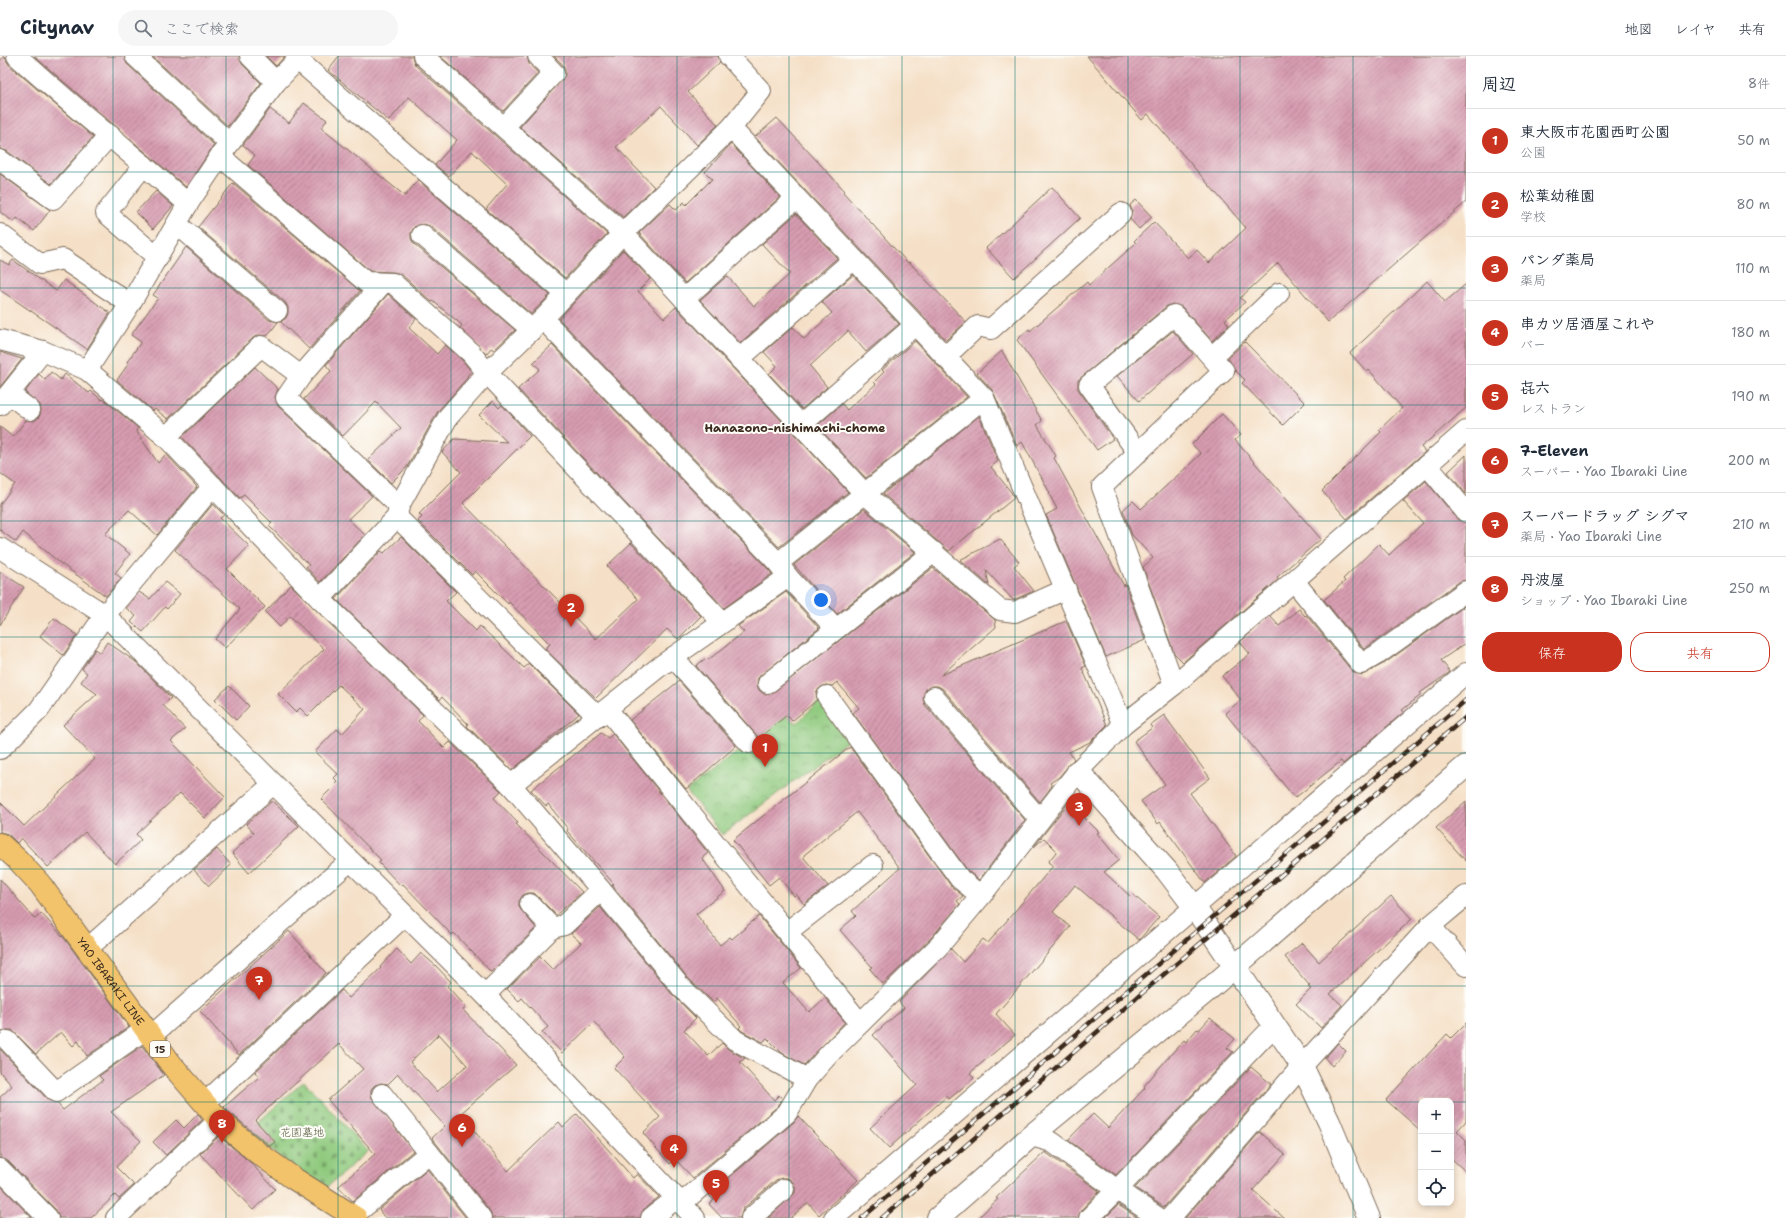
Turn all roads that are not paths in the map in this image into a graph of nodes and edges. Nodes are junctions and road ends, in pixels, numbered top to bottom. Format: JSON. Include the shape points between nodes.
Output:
{"nodes":[{"id":1,"x":18,"y":56,"type":"edge"},
{"id":2,"x":135,"y":56,"type":"edge"},
{"id":3,"x":250,"y":56,"type":"edge"},
{"id":4,"x":423,"y":56,"type":"edge"},
{"id":5,"x":538,"y":56,"type":"edge"},
{"id":6,"x":728,"y":56,"type":"edge"},
{"id":7,"x":300,"y":58,"type":"edge"},
{"id":8,"x":276,"y":82,"type":"junction"},
{"id":9,"x":504,"y":127,"type":"junction"},
{"id":10,"x":731,"y":128,"type":"junction"},
{"id":11,"x":110,"y":135,"type":"junction"},
{"id":12,"x":225,"y":150,"type":"junction"},
{"id":13,"x":0,"y":160,"type":"edge"},
{"id":14,"x":144,"y":165,"type":"junction"},
{"id":15,"x":796,"y":198,"type":"junction"},
{"id":16,"x":188,"y":204,"type":"junction"},
{"id":17,"x":1121,"y":213,"type":"dead end"},
{"id":18,"x":177,"y":224,"type":"junction"},
{"id":19,"x":623,"y":233,"type":"junction"},
{"id":20,"x":0,"y":234,"type":"edge"},
{"id":21,"x":422,"y":235,"type":"dead end"},
{"id":22,"x":158,"y":258,"type":"junction"},
{"id":23,"x":854,"y":259,"type":"junction"},
{"id":24,"x":383,"y":282,"type":"junction"},
{"id":25,"x":1279,"y":293,"type":"dead end"},
{"id":26,"x":566,"y":294,"type":"junction"},
{"id":27,"x":684,"y":299,"type":"junction"},
{"id":28,"x":130,"y":304,"type":"junction"},
{"id":29,"x":277,"y":311,"type":"dead end"},
{"id":30,"x":538,"y":324,"type":"junction"},
{"id":31,"x":915,"y":325,"type":"junction"},
{"id":32,"x":0,"y":340,"type":"edge"},
{"id":33,"x":43,"y":351,"type":"junction"},
{"id":34,"x":945,"y":357,"type":"junction"},
{"id":35,"x":1212,"y":357,"type":"junction"},
{"id":36,"x":740,"y":359,"type":"junction"},
{"id":37,"x":87,"y":370,"type":"junction"},
{"id":38,"x":487,"y":373,"type":"junction"},
{"id":39,"x":301,"y":376,"type":"junction"},
{"id":40,"x":984,"y":398,"type":"junction"},
{"id":41,"x":4,"y":399,"type":"edge"},
{"id":42,"x":30,"y":410,"type":"dead end"},
{"id":43,"x":801,"y":425,"type":"junction"},
{"id":44,"x":1466,"y":431,"type":"edge"},
{"id":45,"x":166,"y":437,"type":"junction"},
{"id":46,"x":1138,"y":453,"type":"junction"},
{"id":47,"x":1426,"y":465,"type":"junction"},
{"id":48,"x":213,"y":486,"type":"junction"},
{"id":49,"x":865,"y":494,"type":"junction"},
{"id":50,"x":398,"y":511,"type":"junction"},
{"id":51,"x":1466,"y":512,"type":"edge"},
{"id":52,"x":0,"y":548,"type":"edge"},
{"id":53,"x":934,"y":552,"type":"junction"},
{"id":54,"x":783,"y":570,"type":"junction"},
{"id":55,"x":1294,"y":581,"type":"junction"},
{"id":56,"x":1066,"y":589,"type":"junction"},
{"id":57,"x":1466,"y":591,"type":"edge"},
{"id":58,"x":320,"y":599,"type":"junction"},
{"id":59,"x":105,"y":615,"type":"junction"},
{"id":60,"x":722,"y":622,"type":"junction"},
{"id":61,"x":836,"y":629,"type":"junction"},
{"id":62,"x":673,"y":657,"type":"junction"},
{"id":63,"x":1466,"y":673,"type":"edge"},
{"id":64,"x":768,"y":683,"type":"dead end"},
{"id":65,"x":1174,"y":685,"type":"junction"},
{"id":66,"x":827,"y":696,"type":"dead end"},
{"id":67,"x":934,"y":697,"type":"dead end"},
{"id":68,"x":602,"y":713,"type":"junction"},
{"id":69,"x":1123,"y":725,"type":"junction"},
{"id":70,"x":749,"y":743,"type":"dead end"},
{"id":71,"x":0,"y":749,"type":"edge"},
{"id":72,"x":1466,"y":766,"type":"edge"},
{"id":73,"x":1078,"y":771,"type":"junction"},
{"id":74,"x":273,"y":784,"type":"junction"},
{"id":75,"x":511,"y":786,"type":"junction"},
{"id":76,"x":1040,"y":820,"type":"junction"},
{"id":77,"x":0,"y":844,"type":"edge"},
{"id":78,"x":350,"y":861,"type":"junction"},
{"id":79,"x":873,"y":865,"type":"dead end"},
{"id":80,"x":601,"y":890,"type":"junction"},
{"id":81,"x":981,"y":896,"type":"junction"},
{"id":82,"x":1466,"y":896,"type":"edge"},
{"id":83,"x":530,"y":904,"type":"dead end"},
{"id":84,"x":1195,"y":908,"type":"junction"},
{"id":85,"x":404,"y":916,"type":"junction"},
{"id":86,"x":1430,"y":926,"type":"junction"},
{"id":87,"x":552,"y":928,"type":"junction"},
{"id":88,"x":787,"y":932,"type":"junction"},
{"id":89,"x":87,"y":949,"type":"junction"},
{"id":90,"x":1234,"y":966,"type":"junction"},
{"id":91,"x":1466,"y":966,"type":"edge"},
{"id":92,"x":484,"y":995,"type":"junction"},
{"id":93,"x":860,"y":1024,"type":"junction"},
{"id":94,"x":1274,"y":1026,"type":"junction"},
{"id":95,"x":148,"y":1033,"type":"junction"},
{"id":96,"x":8,"y":1041,"type":"dead end"},
{"id":97,"x":1302,"y":1066,"type":"junction"},
{"id":98,"x":807,"y":1079,"type":"junction"},
{"id":99,"x":382,"y":1094,"type":"dead end"},
{"id":100,"x":205,"y":1103,"type":"junction"},
{"id":101,"x":219,"y":1120,"type":"junction"},
{"id":102,"x":1031,"y":1136,"type":"junction"},
{"id":103,"x":429,"y":1153,"type":"junction"},
{"id":104,"x":0,"y":1169,"type":"edge"},
{"id":105,"x":784,"y":1189,"type":"dead end"},
{"id":106,"x":1117,"y":1190,"type":"junction"},
{"id":107,"x":685,"y":1206,"type":"edge"},
{"id":108,"x":355,"y":1217,"type":"edge"},
{"id":109,"x":48,"y":1218,"type":"edge"},
{"id":110,"x":116,"y":1218,"type":"edge"},
{"id":111,"x":481,"y":1218,"type":"edge"},
{"id":112,"x":651,"y":1218,"type":"edge"},
{"id":113,"x":751,"y":1218,"type":"edge"},
{"id":114,"x":834,"y":1218,"type":"edge"},
{"id":115,"x":938,"y":1218,"type":"edge"},
{"id":116,"x":1089,"y":1218,"type":"edge"},
{"id":117,"x":1160,"y":1218,"type":"edge"},
{"id":118,"x":1170,"y":1218,"type":"edge"},
{"id":119,"x":1369,"y":1218,"type":"edge"}],
"edges":[{"from":1,"to":11,"type":"street","via":[[75,108]]},
{"from":2,"to":12,"type":"street"},
{"from":3,"to":8,"type":"street"},
{"from":4,"to":9,"type":"street"},
{"from":5,"to":9,"type":"street","via":[[554,73]]},
{"from":6,"to":10,"type":"street","via":[[761,91]]},
{"from":7,"to":8,"type":"street"},
{"from":7,"to":26,"type":"street"},
{"from":8,"to":12,"type":"street"},
{"from":9,"to":19,"type":"street"},
{"from":10,"to":15,"type":"street"},
{"from":10,"to":19,"type":"street"},
{"from":11,"to":13,"type":"street","via":[[53,199]]},
{"from":11,"to":14,"type":"street"},
{"from":12,"to":16,"type":"street"},
{"from":12,"to":24,"type":"street","via":[[366,282]]},
{"from":14,"to":16,"type":"street"},
{"from":14,"to":22,"type":"street","via":[[106,213]]},
{"from":15,"to":23,"type":"street"},
{"from":15,"to":27,"type":"street"},
{"from":16,"to":18,"type":"street"},
{"from":17,"to":34,"type":"street","via":[[991,329],[978,326]]},
{"from":18,"to":22,"type":"street"},
{"from":18,"to":29,"type":"street"},
{"from":19,"to":26,"type":"street"},
{"from":19,"to":27,"type":"street"},
{"from":20,"to":28,"type":"street","via":[[40,264],[63,259]]},
{"from":21,"to":30,"type":"street"},
{"from":22,"to":28,"type":"street"},
{"from":23,"to":31,"type":"street"},
{"from":23,"to":36,"type":"street"},
{"from":24,"to":38,"type":"street","via":[[394,283],[471,353]]},
{"from":24,"to":39,"type":"street"},
{"from":25,"to":35,"type":"street"},
{"from":26,"to":30,"type":"street"},
{"from":27,"to":36,"type":"street"},
{"from":28,"to":37,"type":"street"},
{"from":30,"to":38,"type":"street"},
{"from":30,"to":54,"type":"street"},
{"from":31,"to":34,"type":"street"},
{"from":31,"to":43,"type":"street"},
{"from":32,"to":33,"type":"street"},
{"from":33,"to":37,"type":"street"},
{"from":33,"to":41,"type":"street"},
{"from":34,"to":40,"type":"street"},
{"from":35,"to":46,"type":"street","via":[[1224,371]]},
{"from":35,"to":46,"type":"street","via":[[1174,314],[1089,385]]},
{"from":36,"to":43,"type":"street"},
{"from":37,"to":45,"type":"street"},
{"from":38,"to":50,"type":"street","via":[[448,417]]},
{"from":38,"to":60,"type":"street"},
{"from":39,"to":45,"type":"street","via":[[261,346]]},
{"from":39,"to":50,"type":"street","via":[[286,398]]},
{"from":40,"to":49,"type":"street"},
{"from":40,"to":56,"type":"street"},
{"from":41,"to":42,"type":"street"},
{"from":43,"to":49,"type":"street"},
{"from":44,"to":47,"type":"street"},
{"from":45,"to":48,"type":"street"},
{"from":46,"to":65,"type":"street","via":[[1102,487]]},
{"from":47,"to":51,"type":"street"},
{"from":47,"to":55,"type":"street"},
{"from":48,"to":58,"type":"street"},
{"from":48,"to":59,"type":"street"},
{"from":49,"to":53,"type":"street"},
{"from":49,"to":54,"type":"street"},
{"from":50,"to":58,"type":"street"},
{"from":50,"to":68,"type":"street"},
{"from":52,"to":59,"type":"street"},
{"from":53,"to":56,"type":"street","via":[[1000,610],[1015,612]]},
{"from":53,"to":61,"type":"street"},
{"from":54,"to":60,"type":"street"},
{"from":54,"to":61,"type":"street"},
{"from":55,"to":57,"type":"street","via":[[1361,664]]},
{"from":55,"to":65,"type":"street"},
{"from":56,"to":69,"type":"street"},
{"from":58,"to":75,"type":"street"},
{"from":59,"to":71,"type":"street","via":[[39,710]]},
{"from":59,"to":74,"type":"street"},
{"from":60,"to":62,"type":"street"},
{"from":61,"to":64,"type":"street"},
{"from":62,"to":68,"type":"street"},
{"from":62,"to":70,"type":"street"},
{"from":63,"to":84,"type":"street"},
{"from":65,"to":69,"type":"street"},
{"from":66,"to":81,"type":"street","via":[[960,879]]},
{"from":67,"to":76,"type":"street"},
{"from":68,"to":75,"type":"street"},
{"from":68,"to":88,"type":"street"},
{"from":69,"to":73,"type":"street"},
{"from":72,"to":90,"type":"street"},
{"from":73,"to":76,"type":"street"},
{"from":73,"to":84,"type":"street","via":[[1167,871]]},
{"from":74,"to":78,"type":"street"},
{"from":74,"to":89,"type":"street"},
{"from":75,"to":80,"type":"street"},
{"from":76,"to":81,"type":"street"},
{"from":77,"to":89,"type":"main road","name":"YAO IBARAKI LINE","number":"15","via":[[40,884]]},
{"from":78,"to":85,"type":"street"},
{"from":78,"to":95,"type":"street"},
{"from":79,"to":88,"type":"street"},
{"from":80,"to":87,"type":"street","via":[[564,925]]},
{"from":80,"to":98,"type":"street","via":[[680,986],[735,1040]]},
{"from":81,"to":93,"type":"street","via":[[939,946]]},
{"from":82,"to":86,"type":"street"},
{"from":83,"to":87,"type":"street"},
{"from":84,"to":90,"type":"street"},
{"from":84,"to":114,"type":"street"},
{"from":85,"to":92,"type":"street"},
{"from":85,"to":100,"type":"street"},
{"from":86,"to":91,"type":"street"},
{"from":86,"to":97,"type":"street"},
{"from":87,"to":92,"type":"street"},
{"from":88,"to":93,"type":"street"},
{"from":89,"to":95,"type":"main road","name":"YAO IBARAKI LINE","number":"15"},
{"from":90,"to":94,"type":"street"},
{"from":90,"to":102,"type":"street"},
{"from":92,"to":107,"type":"street"},
{"from":93,"to":98,"type":"street"},
{"from":94,"to":97,"type":"street"},
{"from":94,"to":106,"type":"street"},
{"from":95,"to":96,"type":"street","via":[[56,1092]]},
{"from":95,"to":100,"type":"main road","name":"YAO IBARAKI LINE","number":"15"},
{"from":97,"to":118,"type":"street"},
{"from":97,"to":119,"type":"street","via":[[1329,1122]]},
{"from":98,"to":107,"type":"street","via":[[787,1113]]},
{"from":99,"to":103,"type":"street"},
{"from":100,"to":101,"type":"main road","name":"YAO IBARAKI LINE","number":"15"},
{"from":101,"to":108,"type":"main road","name":"YAO IBARAKI LINE","number":"15","via":[[264,1157]]},
{"from":101,"to":110,"type":"street"},
{"from":102,"to":106,"type":"street","via":[[1052,1142]]},
{"from":102,"to":115,"type":"street"},
{"from":103,"to":108,"type":"street"},
{"from":103,"to":111,"type":"street"},
{"from":104,"to":109,"type":"street"},
{"from":105,"to":113,"type":"street"},
{"from":106,"to":116,"type":"street"},
{"from":106,"to":117,"type":"street"},
{"from":107,"to":112,"type":"street"}]}
